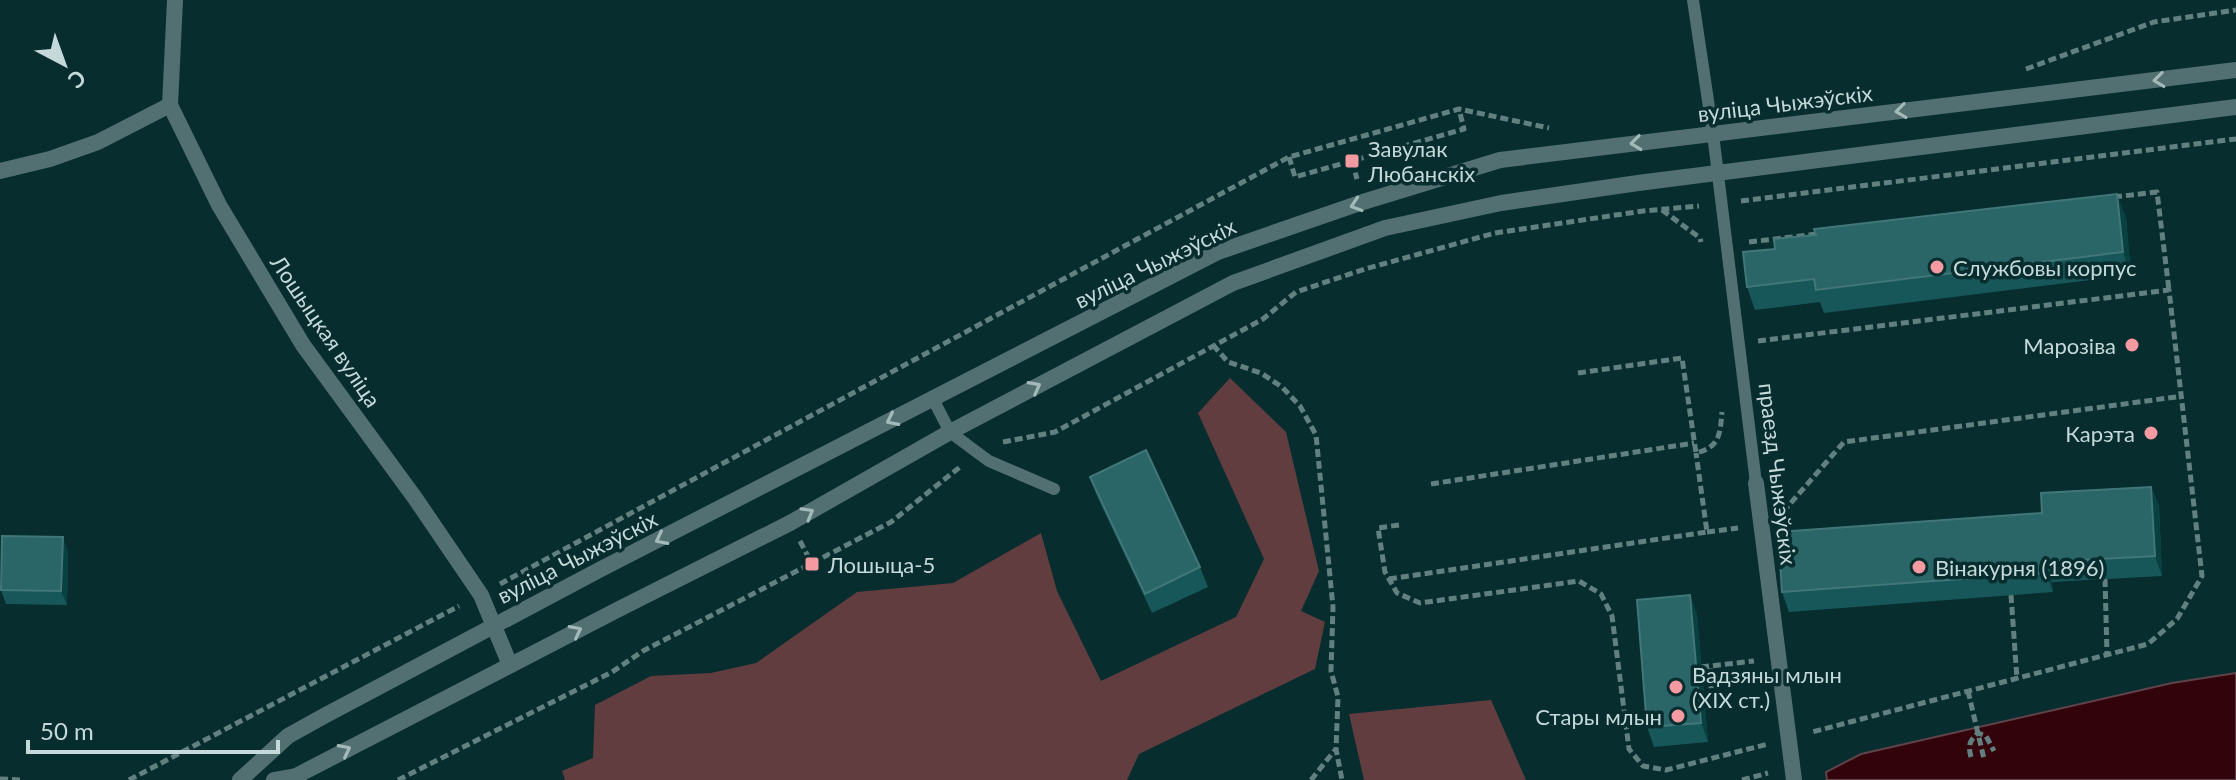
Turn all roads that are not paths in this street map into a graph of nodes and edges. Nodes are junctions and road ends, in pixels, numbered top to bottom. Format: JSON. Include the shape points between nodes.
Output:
{"nodes":[{"id":1,"x":175,"y":0,"type":"edge"},
{"id":2,"x":1693,"y":0,"type":"edge"},
{"id":3,"x":2236,"y":70,"type":"edge"},
{"id":4,"x":170,"y":105,"type":"junction"},
{"id":5,"x":2236,"y":107,"type":"edge"},
{"id":6,"x":1713,"y":134,"type":"junction"},
{"id":7,"x":0,"y":171,"type":"edge"},
{"id":8,"x":1718,"y":174,"type":"junction"},
{"id":9,"x":933,"y":399,"type":"junction"},
{"id":10,"x":950,"y":432,"type":"junction"},
{"id":11,"x":1756,"y":483,"type":"joint"},
{"id":12,"x":1054,"y":489,"type":"dead end"},
{"id":13,"x":494,"y":625,"type":"junction"},
{"id":14,"x":510,"y":665,"type":"junction"},
{"id":15,"x":1794,"y":778,"type":"edge"},
{"id":16,"x":240,"y":780,"type":"edge"},
{"id":17,"x":274,"y":780,"type":"edge"}],
"edges":[{"from":1,"to":4,"type":"street","name":"Лошыцкая вуліца"},
{"from":2,"to":6,"type":"lane","name":"праезд Чыжэўскіх"},
{"from":3,"to":6,"type":"street","name":"вуліца Чыжэўскіх","one_way":true},
{"from":4,"to":7,"type":"street","via":[[98,142]]},
{"from":4,"to":13,"type":"street","name":"Лошыцкая вуліца","via":[[219,205],[303,345],[415,498],[481,595]]},
{"from":5,"to":8,"type":"street"},
{"from":6,"to":8,"type":"lane","name":"праезд Чыжэўскіх"},
{"from":6,"to":9,"type":"street","name":"вуліца Чыжэўскіх","one_way":true,"via":[[1500,160],[1363,202],[1218,252]]},
{"from":10,"to":8,"type":"street","one_way":true,"via":[[1233,283],[1385,228],[1501,203]]},
{"from":8,"to":11,"type":"lane","name":"праезд Чыжэўскіх"},
{"from":9,"to":10,"type":"lane"},
{"from":9,"to":13,"type":"street","name":"вуліца Чыжэўскіх","one_way":true},
{"from":10,"to":12,"type":"lane","via":[[989,461]]},
{"from":14,"to":10,"type":"street","one_way":true,"via":[[790,523]]},
{"from":11,"to":15,"type":"street","name":"праезд Чыжэўскіх"},
{"from":13,"to":14,"type":"street","name":"Лошыцкая вуліца"},
{"from":13,"to":16,"type":"street","name":"вуліца Чыжэўскіх","via":[[288,736]]},
{"from":17,"to":14,"type":"street","one_way":true,"via":[[296,776]]}]}
